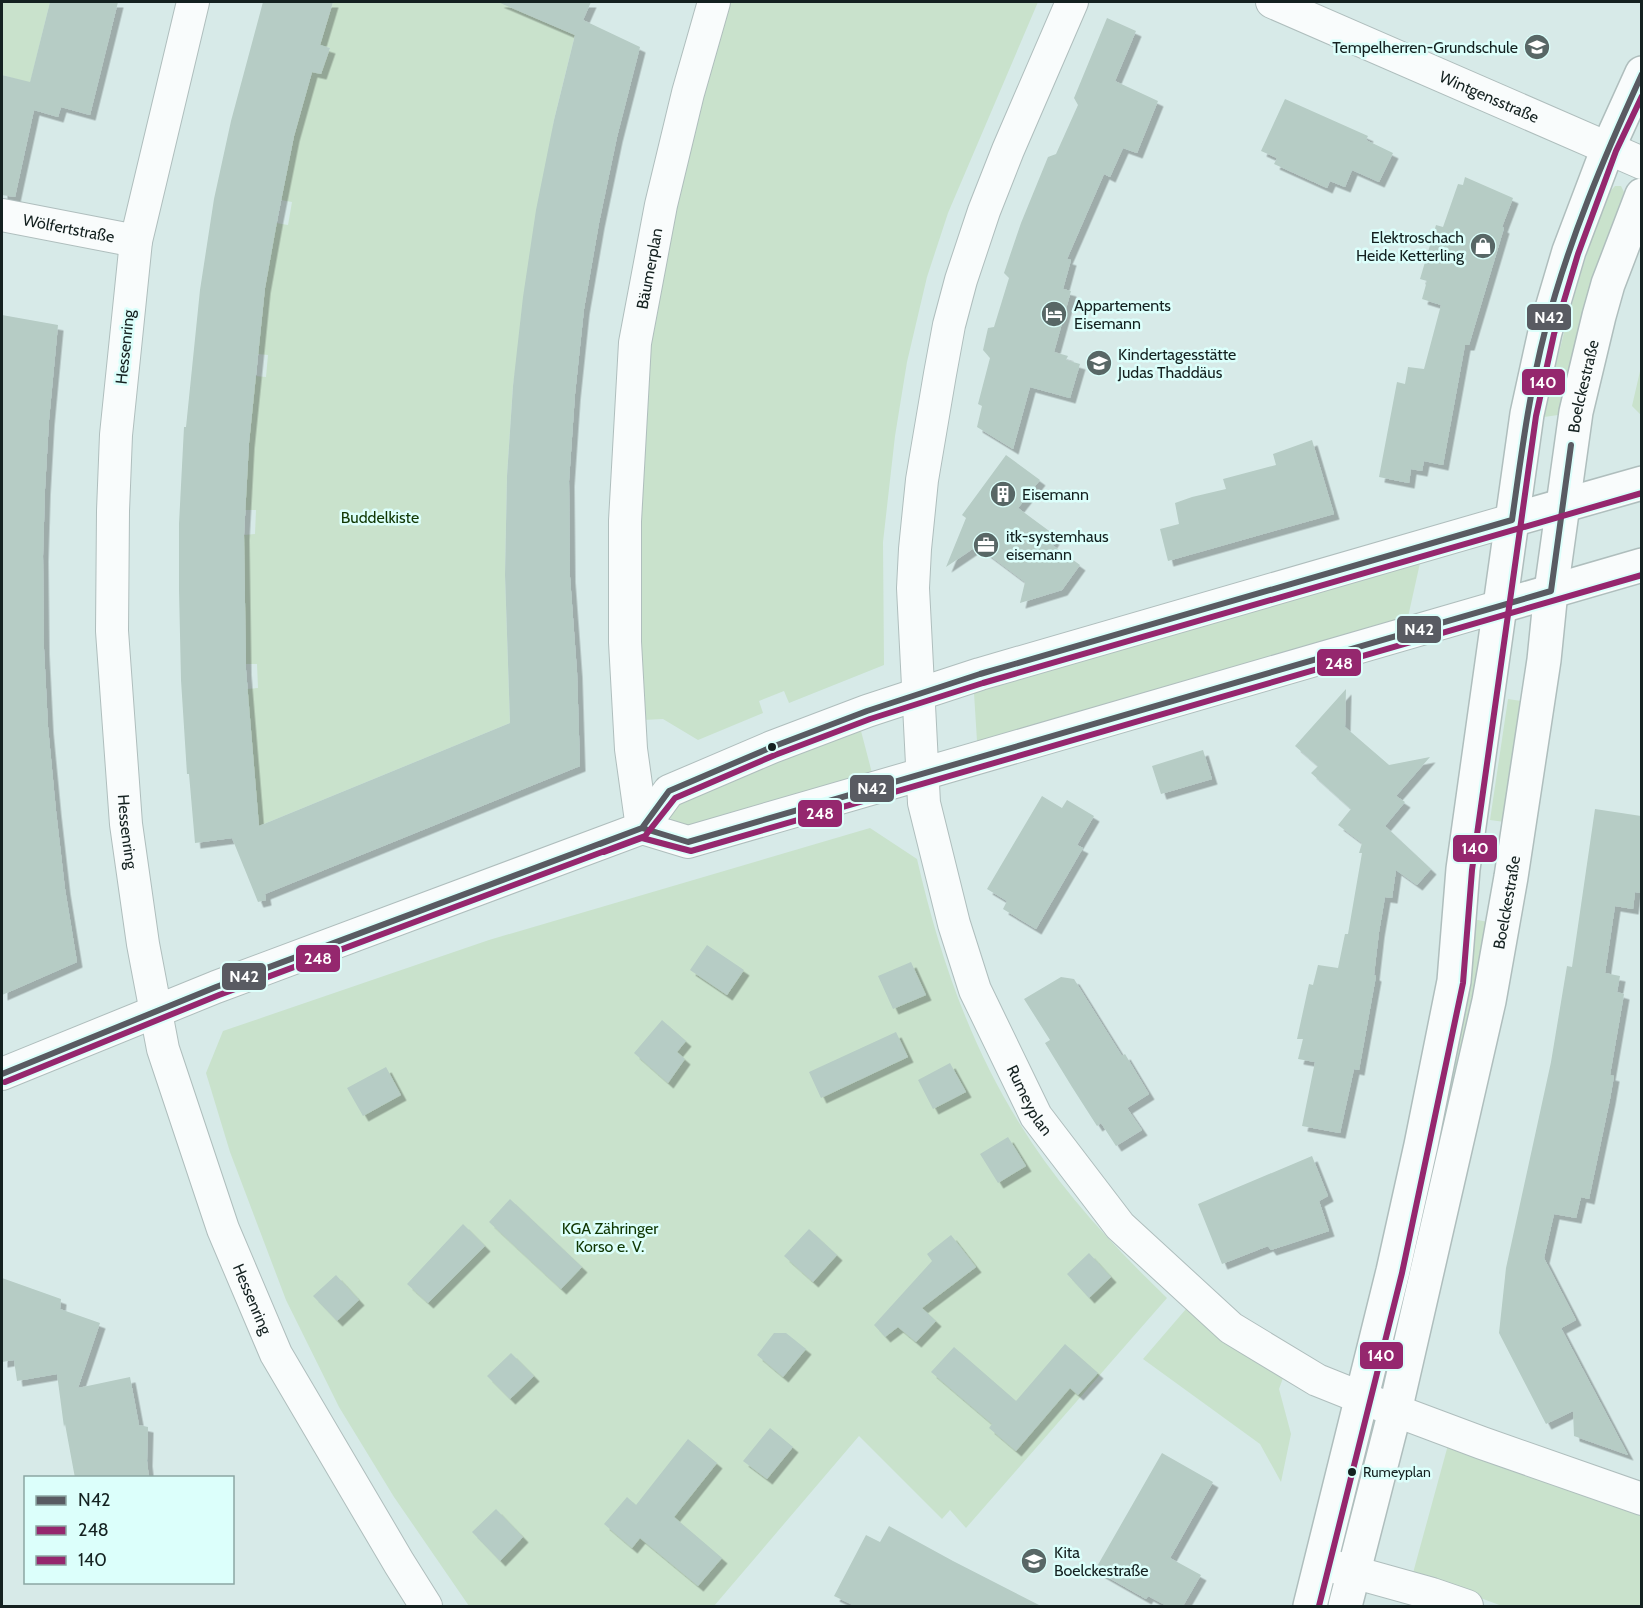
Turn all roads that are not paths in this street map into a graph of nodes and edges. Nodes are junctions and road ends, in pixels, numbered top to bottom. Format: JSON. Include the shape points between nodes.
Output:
{"nodes":[{"id":1,"x":193,"y":2,"type":"edge"},
{"id":2,"x":714,"y":2,"type":"edge"},
{"id":3,"x":1072,"y":2,"type":"edge"},
{"id":4,"x":1272,"y":2,"type":"edge"},
{"id":5,"x":1641,"y":73,"type":"edge"},
{"id":6,"x":1608,"y":148,"type":"junction"},
{"id":7,"x":1641,"y":163,"type":"edge"},
{"id":8,"x":1641,"y":195,"type":"edge"},
{"id":9,"x":2,"y":216,"type":"edge"},
{"id":10,"x":136,"y":241,"type":"junction"},
{"id":11,"x":1641,"y":483,"type":"edge"},
{"id":12,"x":1563,"y":505,"type":"junction"},
{"id":13,"x":1512,"y":520,"type":"junction"},
{"id":14,"x":1641,"y":565,"type":"edge"},
{"id":15,"x":1551,"y":591,"type":"junction"},
{"id":16,"x":1501,"y":606,"type":"junction"},
{"id":17,"x":918,"y":694,"type":"junction"},
{"id":18,"x":922,"y":775,"type":"junction"},
{"id":19,"x":642,"y":828,"type":"junction"},
{"id":20,"x":1463,"y":869,"type":"junction"},
{"id":21,"x":1511,"y":877,"type":"junction"},
{"id":22,"x":156,"y":1011,"type":"junction"},
{"id":23,"x":2,"y":1074,"type":"edge"},
{"id":24,"x":1362,"y":1398,"type":"junction"},
{"id":25,"x":1395,"y":1411,"type":"junction"},
{"id":26,"x":1641,"y":1499,"type":"edge"},
{"id":27,"x":1321,"y":1563,"type":"junction"},
{"id":28,"x":1355,"y":1573,"type":"junction"},
{"id":29,"x":426,"y":1606,"type":"edge"},
{"id":30,"x":1310,"y":1606,"type":"edge"},
{"id":31,"x":1345,"y":1606,"type":"edge"},
{"id":32,"x":1467,"y":1606,"type":"edge"}],
"edges":[{"from":1,"to":10,"type":"street","name":"Hessenring"},
{"from":2,"to":19,"type":"street","name":"Bäumerplan","via":[[661,205],[635,343],[625,521],[625,642],[631,749]]},
{"from":3,"to":17,"type":"street","via":[[984,211],[948,325],[922,480],[915,549]]},
{"from":4,"to":6,"type":"street","name":"Wintgensstraße"},
{"from":5,"to":6,"type":"main road"},
{"from":6,"to":7,"type":"street","name":"Wintgensstraße"},
{"from":6,"to":13,"type":"main road","via":[[1569,251],[1545,332],[1527,414]]},
{"from":8,"to":12,"type":"main road","name":"Boelckestraße","via":[[1599,316],[1576,412]]},
{"from":9,"to":10,"type":"street","name":"Wölfertstraße"},
{"from":10,"to":22,"type":"street","name":"Hessenring","via":[[116,435],[112,631],[126,824]]},
{"from":11,"to":12,"type":"main road"},
{"from":12,"to":13,"type":"main road"},
{"from":12,"to":15,"type":"main road","name":"Boelckestraße"},
{"from":13,"to":16,"type":"main road"},
{"from":13,"to":17,"type":"street"},
{"from":14,"to":15,"type":"main road"},
{"from":15,"to":16,"type":"main road"},
{"from":15,"to":21,"type":"main road","name":"Boelckestraße"},
{"from":16,"to":18,"type":"street"},
{"from":16,"to":20,"type":"main road"},
{"from":17,"to":18,"type":"street","name":"Rumeyplan"},
{"from":17,"to":19,"type":"street","via":[[772,747],[669,791]]},
{"from":18,"to":19,"type":"street","via":[[688,842]]},
{"from":18,"to":24,"type":"street","name":"Rumeyplan","via":[[927,820],[975,990],[1036,1116],[1120,1226],[1231,1328],[1317,1380]]},
{"from":19,"to":22,"type":"street"},
{"from":20,"to":21,"type":"main road"},
{"from":20,"to":24,"type":"main road","via":[[1454,981],[1394,1271]]},
{"from":21,"to":25,"type":"main road","name":"Boelckestraße","via":[[1489,1001]]},
{"from":22,"to":23,"type":"street"},
{"from":22,"to":29,"type":"street","name":"Hessenring","via":[[162,1049],[223,1229],[276,1354]]},
{"from":24,"to":25,"type":"street","name":"Rumeyplan"},
{"from":24,"to":27,"type":"main road"},
{"from":25,"to":26,"type":"street","name":"Rumeyplan"},
{"from":25,"to":28,"type":"main road","name":"Boelckestraße"},
{"from":27,"to":28,"type":"street"},
{"from":27,"to":30,"type":"main road"},
{"from":28,"to":31,"type":"main road","name":"Boelckestraße"},
{"from":28,"to":32,"type":"street"}]}
